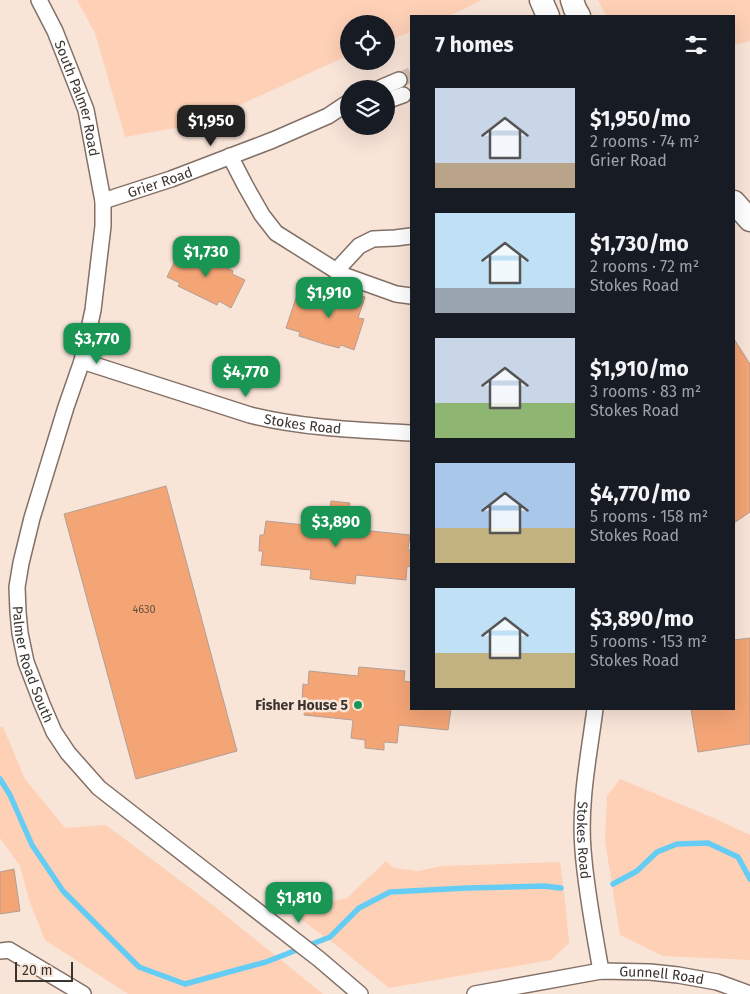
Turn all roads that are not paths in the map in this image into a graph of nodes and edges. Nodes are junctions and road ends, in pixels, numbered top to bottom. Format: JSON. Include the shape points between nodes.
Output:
{"nodes":[{"id":1,"x":38,"y":0,"type":"edge"},
{"id":2,"x":541,"y":0,"type":"edge"},
{"id":3,"x":548,"y":15,"type":"edge"},
{"id":4,"x":399,"y":80,"type":"tunnel mouth"},
{"id":5,"x":395,"y":82,"type":"edge"},
{"id":6,"x":403,"y":95,"type":"tunnel mouth"},
{"id":7,"x":395,"y":98,"type":"edge"},
{"id":8,"x":340,"y":108,"type":"edge"},
{"id":9,"x":340,"y":114,"type":"edge"},
{"id":10,"x":328,"y":116,"type":"junction"},
{"id":11,"x":230,"y":156,"type":"junction"},
{"id":12,"x":103,"y":201,"type":"junction"},
{"id":13,"x":735,"y":203,"type":"edge"},
{"id":14,"x":735,"y":215,"type":"edge"},
{"id":15,"x":750,"y":220,"type":"edge"},
{"id":16,"x":410,"y":236,"type":"edge"},
{"id":17,"x":336,"y":271,"type":"junction"},
{"id":18,"x":410,"y":296,"type":"edge"},
{"id":19,"x":82,"y":361,"type":"junction"},
{"id":20,"x":410,"y":433,"type":"edge"},
{"id":21,"x":595,"y":710,"type":"edge"},
{"id":22,"x":0,"y":951,"type":"edge"},
{"id":23,"x":601,"y":971,"type":"junction"},
{"id":24,"x":82,"y":994,"type":"edge"},
{"id":25,"x":360,"y":994,"type":"edge"},
{"id":26,"x":475,"y":994,"type":"edge"},
{"id":27,"x":750,"y":994,"type":"edge"}],
"edges":[{"from":1,"to":12,"type":"street","name":"South Palmer Road","via":[[56,31],[86,110]]},
{"from":2,"to":3,"type":"main road"},
{"from":4,"to":5,"type":"street"},
{"from":6,"to":7,"type":"street"},
{"from":8,"to":10,"type":"street","name":"Grier Road"},
{"from":9,"to":10,"type":"street","name":"Grier Road"},
{"from":10,"to":11,"type":"street","name":"Grier Road"},
{"from":11,"to":12,"type":"street","name":"Grier Road"},
{"from":11,"to":17,"type":"street","via":[[262,215],[276,233]]},
{"from":12,"to":19,"type":"street","name":"Palmer Road South","via":[[93,310]]},
{"from":13,"to":15,"type":"main road"},
{"from":14,"to":15,"type":"main road"},
{"from":16,"to":17,"type":"street","via":[[373,239],[358,246]]},
{"from":17,"to":18,"type":"street","via":[[396,294]]},
{"from":19,"to":20,"type":"street","name":"Stokes Road","via":[[271,420],[325,428]]},
{"from":19,"to":25,"type":"street","name":"Palmer Road South","via":[[32,518],[18,587],[19,626],[26,662],[54,732],[99,788]]},
{"from":21,"to":23,"type":"street","name":"Stokes Road","via":[[583,798],[583,840]]},
{"from":22,"to":24,"type":"street","via":[[9,950]]},
{"from":23,"to":26,"type":"street","name":"Gunnell Road"},
{"from":23,"to":27,"type":"street","name":"Gunnell Road","via":[[678,975],[717,982]]}]}
